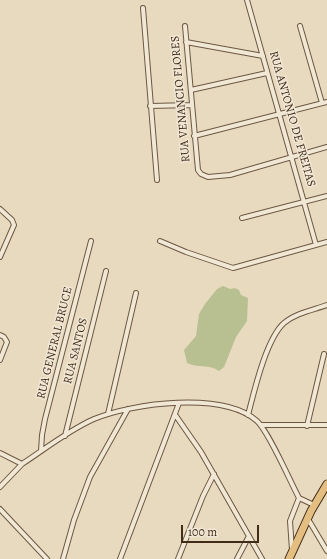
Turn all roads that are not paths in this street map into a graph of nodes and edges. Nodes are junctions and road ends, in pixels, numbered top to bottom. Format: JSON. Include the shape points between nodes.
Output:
{"nodes":[{"id":1,"x":247,"y":0,"type":"edge"},
{"id":2,"x":143,"y":8,"type":"dead end"},
{"id":3,"x":185,"y":26,"type":"dead end"},
{"id":4,"x":300,"y":26,"type":"dead end"},
{"id":5,"x":186,"y":42,"type":"junction"},
{"id":6,"x":263,"y":56,"type":"junction"},
{"id":7,"x":267,"y":73,"type":"junction"},
{"id":8,"x":191,"y":90,"type":"junction"},
{"id":9,"x":325,"y":103,"type":"edge"},
{"id":10,"x":191,"y":105,"type":"junction"},
{"id":11,"x":150,"y":106,"type":"junction"},
{"id":12,"x":280,"y":115,"type":"junction"},
{"id":13,"x":194,"y":136,"type":"junction"},
{"id":14,"x":327,"y":148,"type":"edge"},
{"id":15,"x":291,"y":157,"type":"junction"},
{"id":16,"x":157,"y":180,"type":"dead end"},
{"id":17,"x":327,"y":196,"type":"edge"},
{"id":18,"x":305,"y":202,"type":"junction"},
{"id":19,"x":0,"y":209,"type":"edge"},
{"id":20,"x":242,"y":218,"type":"dead end"},
{"id":21,"x":91,"y":241,"type":"dead end"},
{"id":22,"x":160,"y":241,"type":"dead end"},
{"id":23,"x":327,"y":242,"type":"edge"},
{"id":24,"x":316,"y":245,"type":"junction"},
{"id":25,"x":0,"y":257,"type":"edge"},
{"id":26,"x":106,"y":270,"type":"dead end"},
{"id":27,"x":136,"y":293,"type":"dead end"},
{"id":28,"x":327,"y":305,"type":"edge"},
{"id":29,"x":0,"y":335,"type":"edge"},
{"id":30,"x":324,"y":354,"type":"dead end"},
{"id":31,"x":0,"y":360,"type":"edge"},
{"id":32,"x":179,"y":403,"type":"junction"},
{"id":33,"x":128,"y":409,"type":"junction"},
{"id":34,"x":108,"y":414,"type":"junction"},
{"id":35,"x":248,"y":415,"type":"junction"},
{"id":36,"x":176,"y":416,"type":"junction"},
{"id":37,"x":262,"y":425,"type":"junction"},
{"id":38,"x":327,"y":425,"type":"edge"},
{"id":39,"x":307,"y":426,"type":"junction"},
{"id":40,"x":65,"y":436,"type":"junction"},
{"id":41,"x":41,"y":451,"type":"junction"},
{"id":42,"x":0,"y":453,"type":"edge"},
{"id":43,"x":22,"y":464,"type":"junction"},
{"id":44,"x":214,"y":474,"type":"junction"},
{"id":45,"x":327,"y":484,"type":"edge"},
{"id":46,"x":0,"y":487,"type":"edge"},
{"id":47,"x":299,"y":498,"type":"junction"},
{"id":48,"x":314,"y":505,"type":"junction"},
{"id":49,"x":0,"y":509,"type":"edge"},
{"id":50,"x":307,"y":518,"type":"junction"},
{"id":51,"x":249,"y":536,"type":"junction"},
{"id":52,"x":292,"y":551,"type":"junction"},
{"id":53,"x":327,"y":551,"type":"edge"},
{"id":54,"x":46,"y":559,"type":"edge"},
{"id":55,"x":63,"y":559,"type":"edge"},
{"id":56,"x":120,"y":559,"type":"edge"},
{"id":57,"x":178,"y":559,"type":"edge"},
{"id":58,"x":237,"y":559,"type":"edge"},
{"id":59,"x":262,"y":559,"type":"edge"},
{"id":60,"x":289,"y":559,"type":"edge"}],
"edges":[{"from":1,"to":6,"type":"street","name":"RUA ANTONIO DE FREITAS"},
{"from":2,"to":11,"type":"street"},
{"from":3,"to":5,"type":"street","name":"RUA VENANCIO FLORES"},
{"from":4,"to":9,"type":"street"},
{"from":5,"to":6,"type":"street"},
{"from":5,"to":8,"type":"street","name":"RUA VENANCIO FLORES"},
{"from":6,"to":7,"type":"street","name":"RUA ANTONIO DE FREITAS"},
{"from":7,"to":8,"type":"street"},
{"from":7,"to":12,"type":"street","name":"RUA ANTONIO DE FREITAS"},
{"from":8,"to":10,"type":"street","name":"RUA VENANCIO FLORES"},
{"from":9,"to":12,"type":"street"},
{"from":10,"to":11,"type":"street"},
{"from":10,"to":13,"type":"street","name":"RUA VENANCIO FLORES"},
{"from":11,"to":16,"type":"street"},
{"from":12,"to":13,"type":"street"},
{"from":12,"to":15,"type":"street","name":"RUA ANTONIO DE FREITAS"},
{"from":13,"to":15,"type":"street","name":"RUA VENANCIO FLORES","via":[[198,170],[200,174],[208,177],[230,174]]},
{"from":14,"to":15,"type":"street"},
{"from":15,"to":18,"type":"street","name":"RUA ANTONIO DE FREITAS"},
{"from":17,"to":18,"type":"street"},
{"from":18,"to":20,"type":"street"},
{"from":18,"to":24,"type":"street","name":"RUA ANTONIO DE FREITAS"},
{"from":19,"to":25,"type":"street","via":[[14,225]]},
{"from":21,"to":41,"type":"street","name":"RUA GENERAL BRUCE","via":[[45,419]]},
{"from":22,"to":24,"type":"street","via":[[233,268]]},
{"from":23,"to":24,"type":"street"},
{"from":26,"to":40,"type":"street","name":"RUA SANTOS"},
{"from":27,"to":34,"type":"street"},
{"from":28,"to":35,"type":"street","via":[[294,316],[277,330]]},
{"from":29,"to":31,"type":"street","via":[[7,342]]},
{"from":30,"to":39,"type":"street"},
{"from":32,"to":33,"type":"street"},
{"from":32,"to":35,"type":"street","via":[[199,402],[224,406]]},
{"from":32,"to":36,"type":"street"},
{"from":33,"to":34,"type":"street"},
{"from":33,"to":55,"type":"street","via":[[90,477]]},
{"from":34,"to":40,"type":"street"},
{"from":35,"to":37,"type":"street"},
{"from":36,"to":44,"type":"street"},
{"from":36,"to":56,"type":"street"},
{"from":37,"to":39,"type":"street"},
{"from":37,"to":47,"type":"street"},
{"from":38,"to":39,"type":"street"},
{"from":40,"to":41,"type":"street"},
{"from":41,"to":43,"type":"street"},
{"from":42,"to":43,"type":"street"},
{"from":43,"to":46,"type":"street"},
{"from":44,"to":51,"type":"street"},
{"from":44,"to":57,"type":"street"},
{"from":45,"to":48,"type":"highway"},
{"from":47,"to":48,"type":"street"},
{"from":47,"to":52,"type":"street","via":[[290,521]]},
{"from":48,"to":50,"type":"highway"},
{"from":49,"to":54,"type":"street"},
{"from":50,"to":52,"type":"highway"},
{"from":50,"to":53,"type":"street"},
{"from":51,"to":58,"type":"street"},
{"from":51,"to":59,"type":"street"},
{"from":52,"to":60,"type":"highway"}]}
